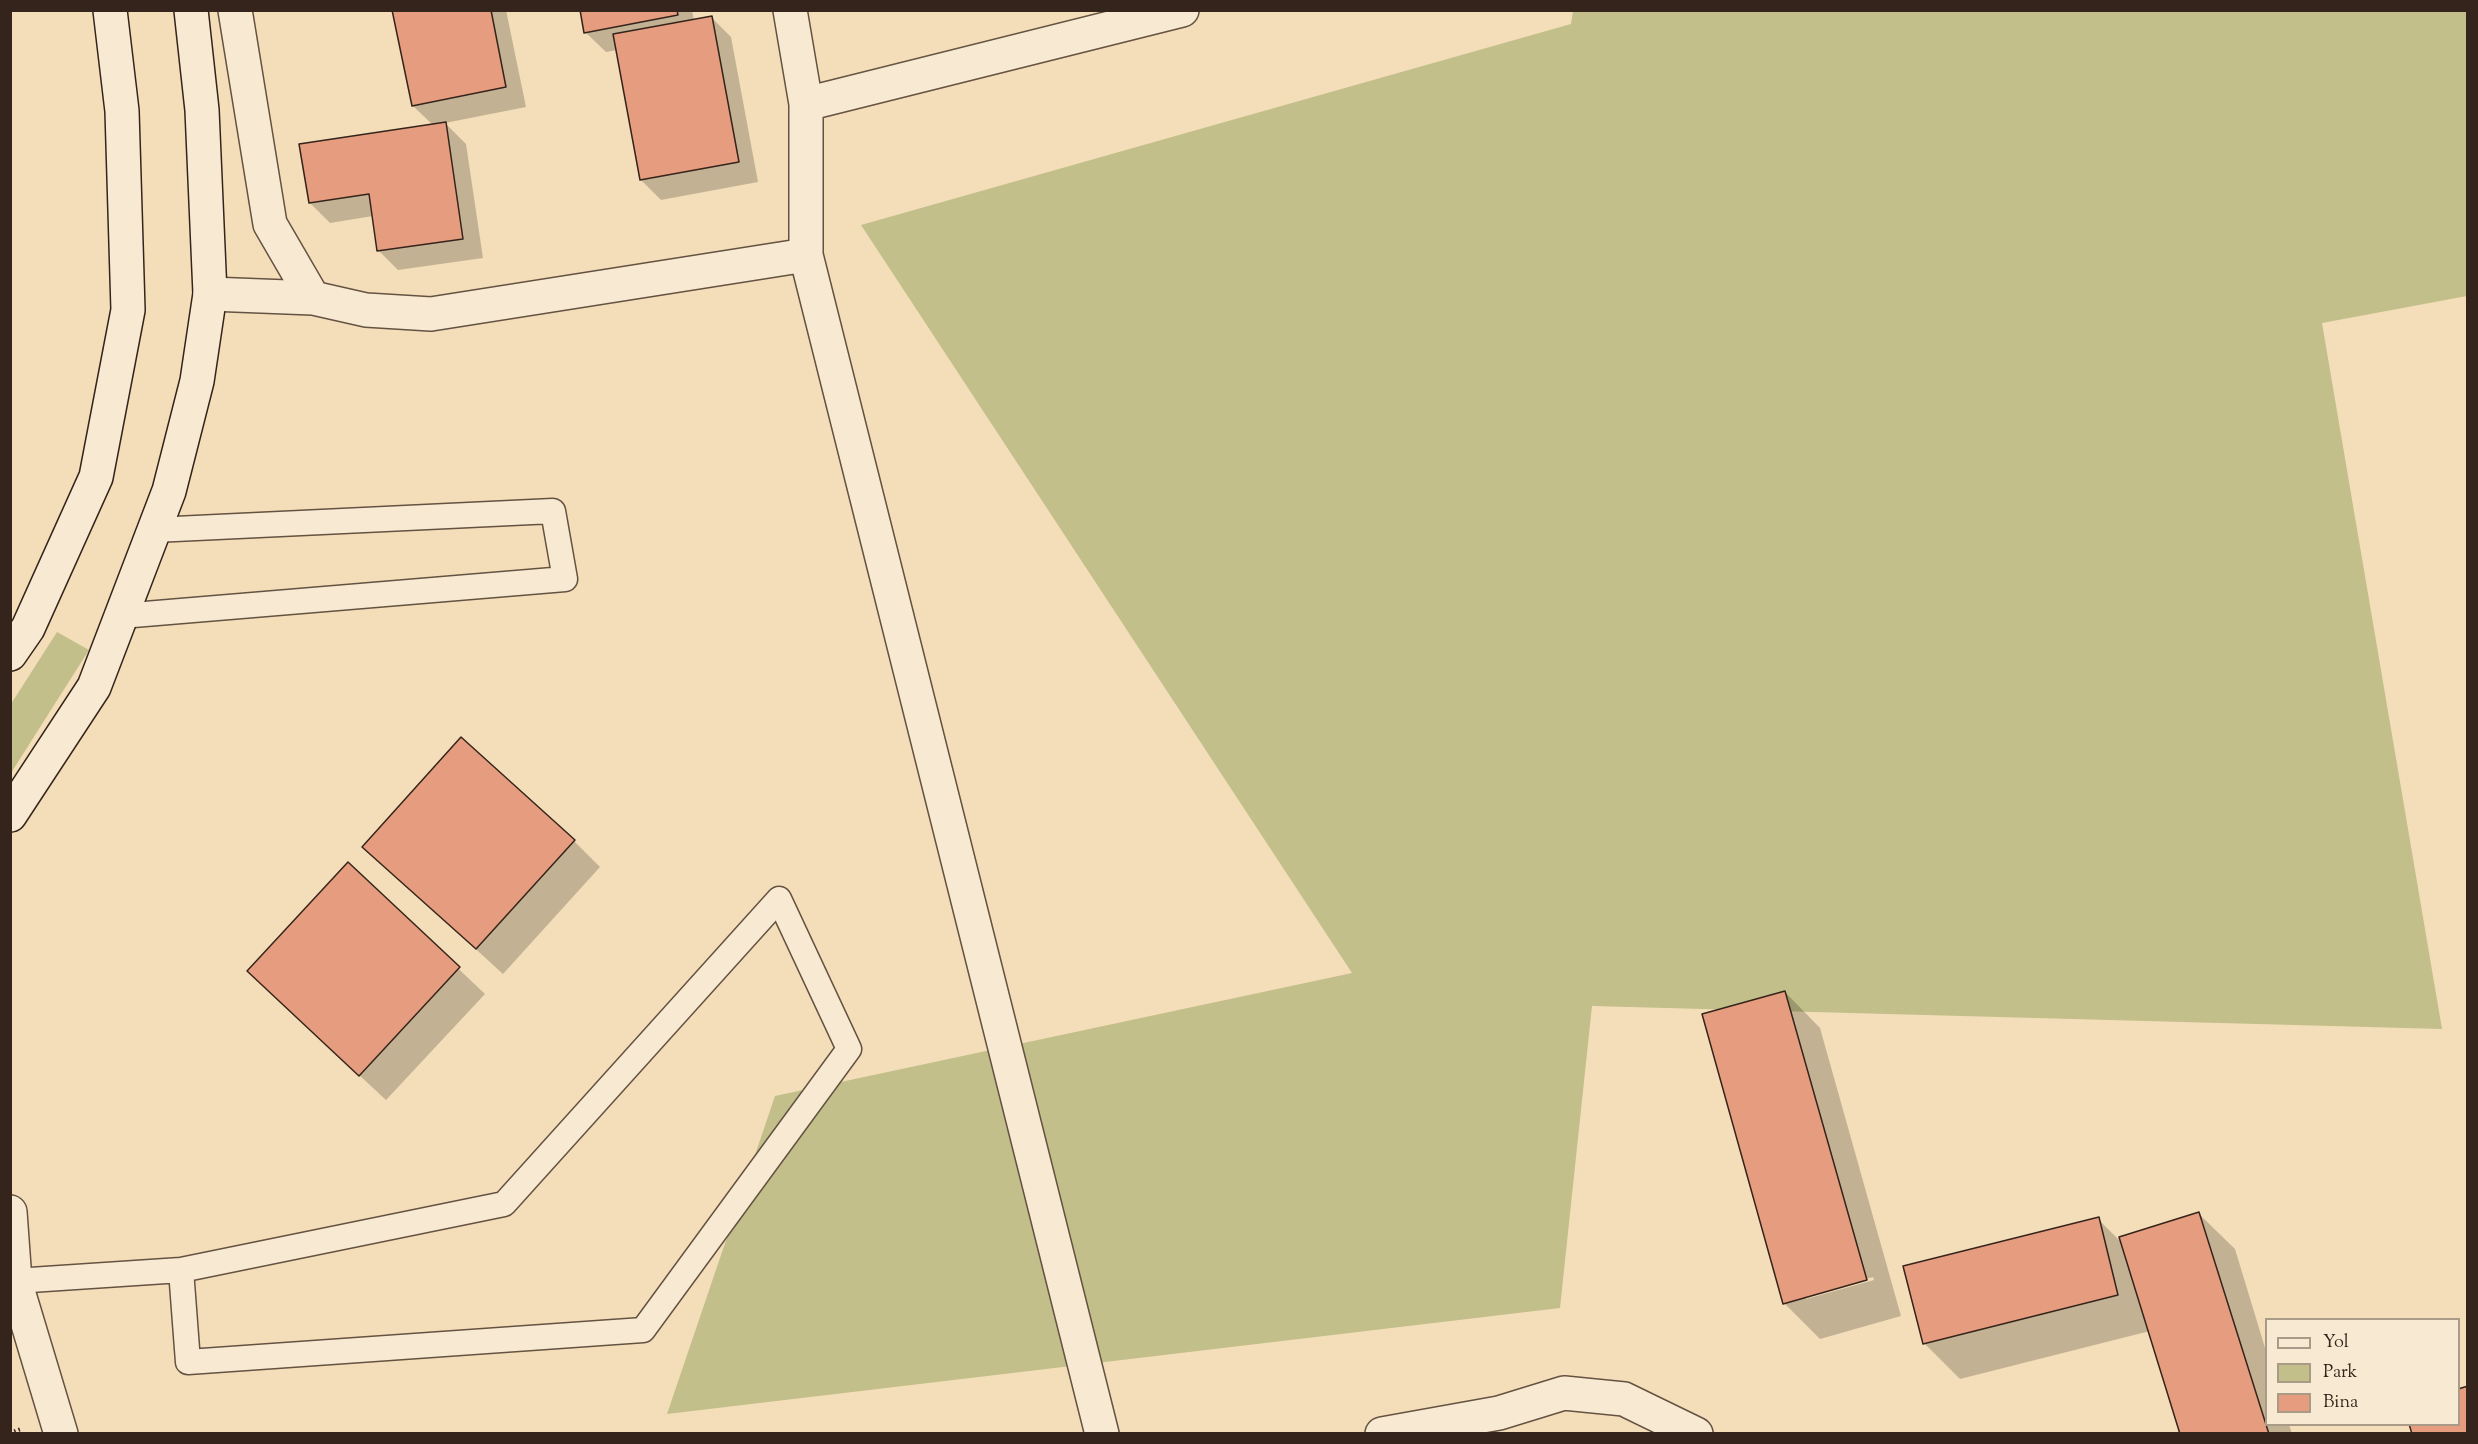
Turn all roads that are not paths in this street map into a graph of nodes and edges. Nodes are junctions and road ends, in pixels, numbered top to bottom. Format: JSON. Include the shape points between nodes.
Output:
{"nodes":[{"id":1,"x":110,"y":10,"type":"edge"},
{"id":2,"x":191,"y":10,"type":"edge"},
{"id":3,"x":235,"y":10,"type":"edge"},
{"id":4,"x":790,"y":10,"type":"edge"},
{"id":5,"x":1182,"y":10,"type":"edge"},
{"id":6,"x":806,"y":104,"type":"junction"},
{"id":7,"x":806,"y":255,"type":"junction"},
{"id":8,"x":210,"y":294,"type":"junction"},
{"id":9,"x":313,"y":298,"type":"junction"},
{"id":10,"x":154,"y":530,"type":"junction"},
{"id":11,"x":121,"y":616,"type":"junction"},
{"id":12,"x":10,"y":654,"type":"edge"},
{"id":13,"x":10,"y":815,"type":"edge"},
{"id":14,"x":10,"y":1212,"type":"edge"},
{"id":15,"x":181,"y":1270,"type":"junction"},
{"id":16,"x":13,"y":1278,"type":"edge"},
{"id":17,"x":61,"y":1434,"type":"edge"},
{"id":18,"x":1102,"y":1434,"type":"edge"},
{"id":19,"x":1382,"y":1434,"type":"edge"},
{"id":20,"x":1696,"y":1434,"type":"edge"}],
"edges":[{"from":1,"to":12,"type":"street","via":[[122,111],[128,310],[96,477],[28,628]]},
{"from":2,"to":8,"type":"street","via":[[202,110]]},
{"from":3,"to":9,"type":"street","via":[[270,224]]},
{"from":4,"to":6,"type":"street"},
{"from":5,"to":6,"type":"street"},
{"from":6,"to":7,"type":"street"},
{"from":7,"to":9,"type":"street","via":[[431,314],[366,310]]},
{"from":7,"to":18,"type":"street"},
{"from":8,"to":9,"type":"street"},
{"from":8,"to":10,"type":"street","via":[[197,381],[169,491]]},
{"from":10,"to":11,"type":"street"},
{"from":10,"to":11,"type":"lane","via":[[554,511],[566,579]]},
{"from":11,"to":13,"type":"street","via":[[94,687]]},
{"from":14,"to":16,"type":"street"},
{"from":15,"to":15,"type":"lane","via":[[188,1362],[643,1330],[849,1049],[779,899],[504,1204]]},
{"from":15,"to":16,"type":"lane"},
{"from":16,"to":17,"type":"street"},
{"from":19,"to":20,"type":"street","via":[[1499,1413],[1564,1393],[1624,1399]]}]}
